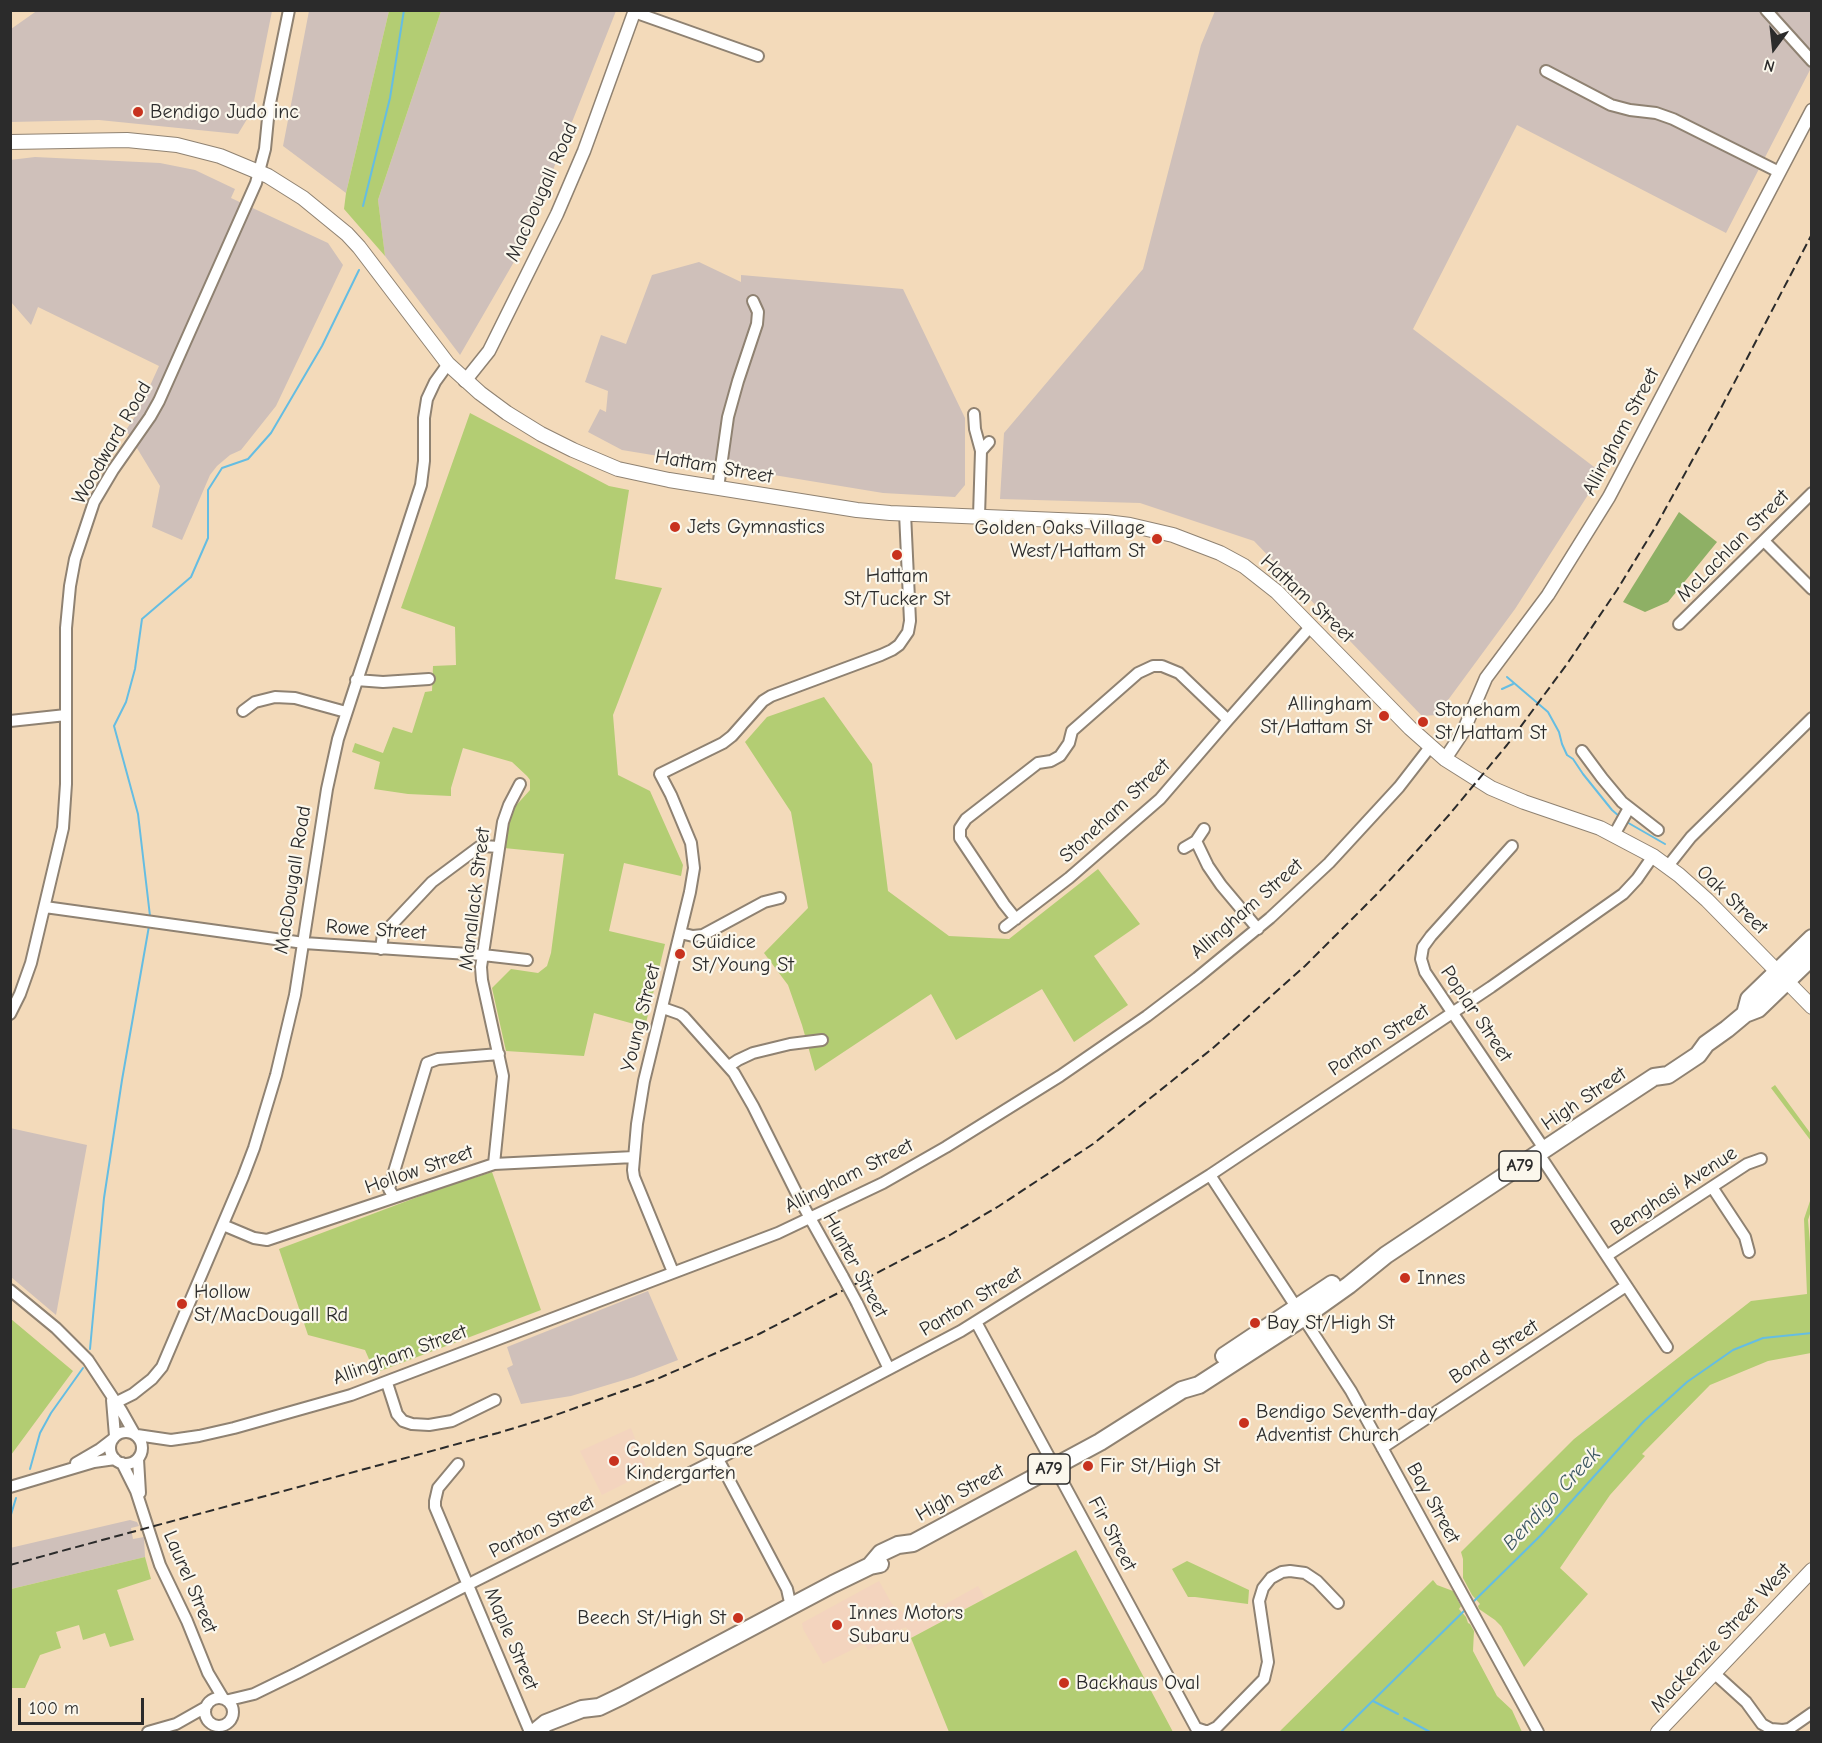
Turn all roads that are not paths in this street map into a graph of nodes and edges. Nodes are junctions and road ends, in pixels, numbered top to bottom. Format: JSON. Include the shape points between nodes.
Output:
{"nodes":[{"id":1,"x":289,"y":10,"type":"edge"},
{"id":2,"x":1766,"y":10,"type":"edge"},
{"id":3,"x":635,"y":11,"type":"edge"},
{"id":4,"x":758,"y":56,"type":"dead end"},
{"id":5,"x":1812,"y":61,"type":"edge"},
{"id":6,"x":1546,"y":71,"type":"dead end"},
{"id":7,"x":1812,"y":110,"type":"edge"},
{"id":8,"x":10,"y":142,"type":"edge"},
{"id":9,"x":259,"y":172,"type":"junction"},
{"id":10,"x":1779,"y":172,"type":"junction"},
{"id":11,"x":753,"y":301,"type":"dead end"},
{"id":12,"x":448,"y":364,"type":"junction"},
{"id":13,"x":465,"y":381,"type":"junction"},
{"id":14,"x":975,"y":414,"type":"dead end"},
{"id":15,"x":989,"y":442,"type":"dead end"},
{"id":16,"x":981,"y":451,"type":"junction"},
{"id":17,"x":718,"y":488,"type":"junction"},
{"id":18,"x":1812,"y":493,"type":"edge"},
{"id":19,"x":905,"y":513,"type":"junction"},
{"id":20,"x":979,"y":516,"type":"junction"},
{"id":21,"x":1764,"y":541,"type":"junction"},
{"id":22,"x":1812,"y":589,"type":"edge"},
{"id":23,"x":1679,"y":624,"type":"dead end"},
{"id":24,"x":1311,"y":626,"type":"junction"},
{"id":25,"x":429,"y":679,"type":"dead end"},
{"id":26,"x":356,"y":680,"type":"junction"},
{"id":27,"x":243,"y":711,"type":"dead end"},
{"id":28,"x":346,"y":712,"type":"junction"},
{"id":29,"x":66,"y":716,"type":"junction"},
{"id":30,"x":1812,"y":718,"type":"edge"},
{"id":31,"x":1228,"y":720,"type":"junction"},
{"id":32,"x":10,"y":721,"type":"edge"},
{"id":33,"x":1430,"y":747,"type":"junction"},
{"id":34,"x":1582,"y":752,"type":"dead end"},
{"id":35,"x":1445,"y":759,"type":"junction"},
{"id":36,"x":520,"y":784,"type":"dead end"},
{"id":37,"x":1629,"y":808,"type":"junction"},
{"id":38,"x":1204,"y":829,"type":"dead end"},
{"id":39,"x":1658,"y":830,"type":"dead end"},
{"id":40,"x":1614,"y":835,"type":"junction"},
{"id":41,"x":1196,"y":841,"type":"junction"},
{"id":42,"x":1512,"y":846,"type":"dead end"},
{"id":43,"x":499,"y":847,"type":"junction"},
{"id":44,"x":1184,"y":848,"type":"dead end"},
{"id":45,"x":1653,"y":856,"type":"junction"},
{"id":46,"x":1668,"y":866,"type":"junction"},
{"id":47,"x":780,"y":898,"type":"dead end"},
{"id":48,"x":45,"y":907,"type":"junction"},
{"id":49,"x":1016,"y":919,"type":"junction"},
{"id":50,"x":1005,"y":927,"type":"dead end"},
{"id":51,"x":1258,"y":928,"type":"junction"},
{"id":52,"x":680,"y":933,"type":"junction"},
{"id":53,"x":1812,"y":938,"type":"edge"},
{"id":54,"x":304,"y":943,"type":"junction"},
{"id":55,"x":381,"y":949,"type":"junction"},
{"id":56,"x":483,"y":955,"type":"junction"},
{"id":57,"x":1812,"y":957,"type":"edge"},
{"id":58,"x":527,"y":960,"type":"dead end"},
{"id":59,"x":1781,"y":976,"type":"junction"},
{"id":60,"x":1812,"y":1007,"type":"edge"},
{"id":61,"x":663,"y":1008,"type":"junction"},
{"id":62,"x":1454,"y":1013,"type":"junction"},
{"id":63,"x":10,"y":1014,"type":"edge"},
{"id":64,"x":822,"y":1040,"type":"dead end"},
{"id":65,"x":499,"y":1054,"type":"junction"},
{"id":66,"x":729,"y":1066,"type":"junction"},
{"id":67,"x":1542,"y":1152,"type":"junction"},
{"id":68,"x":634,"y":1157,"type":"junction"},
{"id":69,"x":1761,"y":1159,"type":"dead end"},
{"id":70,"x":494,"y":1164,"type":"junction"},
{"id":71,"x":1210,"y":1175,"type":"junction"},
{"id":72,"x":1712,"y":1187,"type":"junction"},
{"id":73,"x":394,"y":1197,"type":"junction"},
{"id":74,"x":810,"y":1218,"type":"junction"},
{"id":75,"x":223,"y":1225,"type":"junction"},
{"id":76,"x":1749,"y":1252,"type":"dead end"},
{"id":77,"x":1608,"y":1255,"type":"junction"},
{"id":78,"x":673,"y":1272,"type":"junction"},
{"id":79,"x":1626,"y":1286,"type":"junction"},
{"id":80,"x":10,"y":1290,"type":"edge"},
{"id":81,"x":1301,"y":1312,"type":"junction"},
{"id":82,"x":976,"y":1322,"type":"junction"},
{"id":83,"x":1667,"y":1347,"type":"dead end"},
{"id":84,"x":889,"y":1369,"type":"junction"},
{"id":85,"x":387,"y":1383,"type":"junction"},
{"id":86,"x":495,"y":1400,"type":"dead end"},
{"id":87,"x":114,"y":1402,"type":"junction"},
{"id":88,"x":136,"y":1434,"type":"junction"},
{"id":89,"x":114,"y":1437,"type":"junction"},
{"id":90,"x":171,"y":1440,"type":"junction"},
{"id":91,"x":1382,"y":1448,"type":"junction"},
{"id":92,"x":141,"y":1454,"type":"junction"},
{"id":93,"x":718,"y":1459,"type":"junction"},
{"id":94,"x":118,"y":1461,"type":"junction"},
{"id":95,"x":458,"y":1464,"type":"dead end"},
{"id":96,"x":1053,"y":1467,"type":"junction"},
{"id":97,"x":60,"y":1472,"type":"junction"},
{"id":98,"x":10,"y":1487,"type":"edge"},
{"id":99,"x":141,"y":1505,"type":"junction"},
{"id":100,"x":1812,"y":1570,"type":"edge"},
{"id":101,"x":469,"y":1584,"type":"junction"},
{"id":102,"x":1338,"y":1603,"type":"dead end"},
{"id":103,"x":791,"y":1607,"type":"junction"},
{"id":104,"x":208,"y":1673,"type":"junction"},
{"id":105,"x":1714,"y":1673,"type":"junction"},
{"id":106,"x":254,"y":1694,"type":"junction"},
{"id":107,"x":226,"y":1699,"type":"junction"},
{"id":108,"x":208,"y":1704,"type":"junction"},
{"id":109,"x":599,"y":1707,"type":"junction"},
{"id":110,"x":1812,"y":1713,"type":"edge"},
{"id":111,"x":231,"y":1723,"type":"edge"},
{"id":112,"x":176,"y":1724,"type":"junction"},
{"id":113,"x":216,"y":1727,"type":"edge"},
{"id":114,"x":148,"y":1732,"type":"edge"},
{"id":115,"x":530,"y":1732,"type":"edge"},
{"id":116,"x":535,"y":1732,"type":"edge"},
{"id":117,"x":553,"y":1732,"type":"edge"},
{"id":118,"x":1538,"y":1732,"type":"edge"},
{"id":119,"x":1658,"y":1732,"type":"edge"}],
"edges":[{"from":1,"to":9,"type":"street","name":"Woodward Road"},
{"from":2,"to":5,"type":"street"},
{"from":3,"to":4,"type":"street"},
{"from":3,"to":13,"type":"street","name":"MacDougall Road","via":[[557,214],[489,351]]},
{"from":6,"to":10,"type":"street","via":[[1611,105],[1673,119]]},
{"from":7,"to":10,"type":"street","name":"Allingham Street"},
{"from":8,"to":9,"type":"main road","name":"Hattam Street","via":[[152,142],[200,150]]},
{"from":9,"to":12,"type":"main road","name":"Hattam Street","via":[[303,198],[347,234]]},
{"from":9,"to":29,"type":"street","name":"Woodward Road","via":[[159,401],[94,502],[75,559],[67,610]]},
{"from":10,"to":35,"type":"street","name":"Allingham Street","via":[[1609,498],[1548,595],[1486,678],[1463,732]]},
{"from":11,"to":17,"type":"street","via":[[758,312],[757,324],[728,417]]},
{"from":12,"to":13,"type":"main road","name":"Hattam Street"},
{"from":12,"to":26,"type":"street","name":"MacDougall Road","via":[[427,399],[421,485]]},
{"from":13,"to":17,"type":"main road","name":"Hattam Street","via":[[523,424],[594,460],[644,475]]},
{"from":14,"to":16,"type":"street"},
{"from":15,"to":16,"type":"street"},
{"from":16,"to":20,"type":"street"},
{"from":17,"to":19,"type":"main road","name":"Hattam Street","via":[[857,510]]},
{"from":18,"to":21,"type":"street","name":"McLachlan Street"},
{"from":19,"to":20,"type":"main road","name":"Hattam Street"},
{"from":19,"to":52,"type":"street","name":"Young Street","via":[[910,621],[904,639],[881,655],[771,696],[723,743],[660,774],[687,832],[694,859]]},
{"from":20,"to":24,"type":"main road","name":"Hattam Street","via":[[1106,522],[1191,541],[1250,570]]},
{"from":21,"to":22,"type":"street"},
{"from":21,"to":23,"type":"street","name":"McLachlan Street"},
{"from":24,"to":31,"type":"street","name":"Stoneham Street"},
{"from":24,"to":33,"type":"main road","name":"Hattam Street"},
{"from":25,"to":26,"type":"street"},
{"from":26,"to":28,"type":"street","name":"MacDougall Road"},
{"from":27,"to":28,"type":"street","via":[[255,702],[275,696]]},
{"from":28,"to":54,"type":"street","name":"MacDougall Road","via":[[329,780]]},
{"from":29,"to":32,"type":"street"},
{"from":29,"to":48,"type":"street","name":"Woodward Road","via":[[65,812]]},
{"from":30,"to":46,"type":"street","via":[[1690,837]]},
{"from":31,"to":49,"type":"street","name":"Stoneham Street","via":[[1160,799]]},
{"from":31,"to":49,"type":"street","via":[[1179,673],[1157,665],[1138,673],[1072,731],[1060,756],[1038,763],[966,819],[960,828],[960,838]]},
{"from":33,"to":35,"type":"main road","name":"Hattam Street"},
{"from":33,"to":51,"type":"street","name":"Allingham Street","via":[[1329,863]]},
{"from":34,"to":37,"type":"street"},
{"from":35,"to":40,"type":"main road","name":"Oak Street","via":[[1499,792]]},
{"from":36,"to":43,"type":"street","name":"Manallack Street","via":[[505,814]]},
{"from":37,"to":39,"type":"street"},
{"from":37,"to":40,"type":"street"},
{"from":38,"to":41,"type":"street"},
{"from":40,"to":45,"type":"main road","name":"Oak Street"},
{"from":41,"to":44,"type":"street"},
{"from":41,"to":51,"type":"street","via":[[1221,885]]},
{"from":42,"to":62,"type":"street","name":"Poplar Street","via":[[1423,947],[1423,966]]},
{"from":43,"to":55,"type":"street","via":[[479,847],[436,878],[383,934]]},
{"from":43,"to":56,"type":"street","name":"Manallack Street"},
{"from":45,"to":46,"type":"main road","name":"Oak Street"},
{"from":45,"to":62,"type":"street","name":"Panton Street","via":[[1637,879],[1612,902]]},
{"from":46,"to":59,"type":"main road","name":"Oak Street"},
{"from":47,"to":52,"type":"street","via":[[764,902],[703,935]]},
{"from":48,"to":54,"type":"street","name":"Rowe Street"},
{"from":48,"to":63,"type":"street","name":"Woodward Road","via":[[26,980]]},
{"from":49,"to":50,"type":"street","name":"Stoneham Street"},
{"from":51,"to":74,"type":"street","name":"Allingham Street","via":[[1147,1016],[1060,1076],[913,1167]]},
{"from":52,"to":61,"type":"street","name":"Young Street"},
{"from":53,"to":59,"type":"highway","name":"High Street","number":"A79"},
{"from":54,"to":55,"type":"street","name":"Rowe Street"},
{"from":54,"to":75,"type":"street","name":"MacDougall Road","via":[[276,1075],[247,1168]]},
{"from":55,"to":56,"type":"street","name":"Rowe Street"},
{"from":56,"to":58,"type":"street","name":"Rowe Street"},
{"from":56,"to":65,"type":"street","name":"Manallack Street","via":[[482,980]]},
{"from":57,"to":59,"type":"highway","name":"High Street","number":"A79"},
{"from":59,"to":60,"type":"main road","name":"Oak Street"},
{"from":59,"to":67,"type":"highway","name":"High Street","number":"A79","via":[[1749,999],[1745,1014],[1706,1044],[1698,1055],[1668,1075],[1654,1077]]},
{"from":61,"to":66,"type":"street","name":"Hunter Street","via":[[684,1017]]},
{"from":61,"to":68,"type":"street","name":"Young Street","via":[[644,1081]]},
{"from":62,"to":67,"type":"street","name":"Poplar Street"},
{"from":62,"to":71,"type":"street","name":"Panton Street"},
{"from":64,"to":66,"type":"street","via":[[769,1049]]},
{"from":65,"to":70,"type":"street","name":"Manallack Street","via":[[503,1082]]},
{"from":65,"to":73,"type":"street","via":[[427,1063],[389,1189]]},
{"from":66,"to":74,"type":"street","name":"Hunter Street"},
{"from":67,"to":77,"type":"street","name":"Poplar Street"},
{"from":67,"to":81,"type":"highway","name":"High Street","number":"A79","via":[[1386,1255],[1349,1285]]},
{"from":68,"to":70,"type":"street","name":"Hollow Street"},
{"from":68,"to":78,"type":"street","name":"Young Street","via":[[634,1177]]},
{"from":69,"to":72,"type":"street","name":"Benghasi Avenue"},
{"from":70,"to":73,"type":"street","name":"Hollow Street"},
{"from":71,"to":81,"type":"street","name":"Bay Street"},
{"from":71,"to":82,"type":"street","name":"Panton Street"},
{"from":72,"to":76,"type":"street","via":[[1745,1237]]},
{"from":72,"to":77,"type":"street","name":"Benghasi Avenue"},
{"from":73,"to":75,"type":"street","name":"Hollow Street","via":[[267,1240]]},
{"from":74,"to":78,"type":"street","name":"Allingham Street"},
{"from":74,"to":84,"type":"street","name":"Hunter Street","bridge":true},
{"from":75,"to":87,"type":"street","name":"MacDougall Road","via":[[162,1367],[134,1395]]},
{"from":77,"to":79,"type":"street","name":"Poplar Street"},
{"from":78,"to":85,"type":"street","name":"Allingham Street"},
{"from":79,"to":83,"type":"street","name":"Poplar Street"},
{"from":79,"to":91,"type":"street","name":"Bond Street"},
{"from":80,"to":87,"type":"street","via":[[81,1353]]},
{"from":81,"to":91,"type":"street","name":"Bay Street","via":[[1352,1391]]},
{"from":81,"to":96,"type":"highway","name":"High Street","number":"A79","via":[[1199,1385],[1182,1390]]},
{"from":82,"to":84,"type":"street","name":"Panton Street"},
{"from":82,"to":96,"type":"street","name":"Fir Street"},
{"from":84,"to":93,"type":"street","name":"Panton Street"},
{"from":85,"to":86,"type":"street","via":[[397,1414],[412,1424],[452,1421]]},
{"from":85,"to":90,"type":"street","name":"Allingham Street","via":[[234,1428]]},
{"from":87,"to":88,"type":"street"},
{"from":87,"to":89,"type":"street"},
{"from":88,"to":89,"type":"street","via":[[124,1431]]},
{"from":88,"to":90,"type":"street","name":"Allingham Street"},
{"from":88,"to":92,"type":"street","via":[[143,1444]]},
{"from":89,"to":94,"type":"street","via":[[110,1449]]},
{"from":89,"to":97,"type":"street"},
{"from":90,"to":92,"type":"street","name":"Allingham Street"},
{"from":91,"to":118,"type":"street","name":"Bay Street"},
{"from":92,"to":94,"type":"street","via":[[131,1463]]},
{"from":92,"to":99,"type":"street","name":"Laurel Street"},
{"from":93,"to":101,"type":"street","name":"Panton Street"},
{"from":93,"to":103,"type":"street","via":[[787,1589]]},
{"from":94,"to":97,"type":"street","via":[[103,1460]]},
{"from":94,"to":99,"type":"street","name":"Laurel Street"},
{"from":95,"to":101,"type":"street","name":"Maple Street","via":[[441,1483],[435,1501]]},
{"from":96,"to":102,"type":"street","name":"Fir Street","via":[[1192,1723],[1200,1731],[1217,1727],[1264,1679],[1268,1662],[1259,1602],[1271,1578],[1282,1572],[1305,1573]]},
{"from":96,"to":103,"type":"highway","name":"High Street","number":"A79","via":[[912,1543],[905,1553],[887,1563],[870,1566]]},
{"from":97,"to":98,"type":"street"},
{"from":99,"to":104,"type":"street","name":"Laurel Street","via":[[160,1564]]},
{"from":100,"to":105,"type":"main road","name":"MacKenzie Street West"},
{"from":101,"to":106,"type":"street","name":"Panton Street"},
{"from":101,"to":115,"type":"street","name":"Maple Street"},
{"from":103,"to":109,"type":"highway","name":"High Street","number":"A79"},
{"from":104,"to":107,"type":"street","name":"Laurel Street"},
{"from":104,"to":108,"type":"street","name":"Laurel Street"},
{"from":105,"to":110,"type":"street","via":[[1770,1729],[1789,1729]]},
{"from":105,"to":119,"type":"main road","name":"MacKenzie Street West"},
{"from":106,"to":107,"type":"street","name":"Panton Street"},
{"from":106,"to":111,"type":"street","name":"Panton Street"},
{"from":107,"to":108,"type":"street","via":[[218,1697]]},
{"from":107,"to":111,"type":"street","via":[[233,1707]]},
{"from":108,"to":112,"type":"street"},
{"from":108,"to":113,"type":"street","via":[[206,1716]]},
{"from":109,"to":116,"type":"highway","name":"High Street","number":"A79","via":[[582,1708],[546,1723]]},
{"from":109,"to":117,"type":"highway","name":"High Street","number":"A79","via":[[588,1718]]},
{"from":111,"to":113,"type":"street"},
{"from":112,"to":113,"type":"street"},
{"from":112,"to":114,"type":"street"}]}
